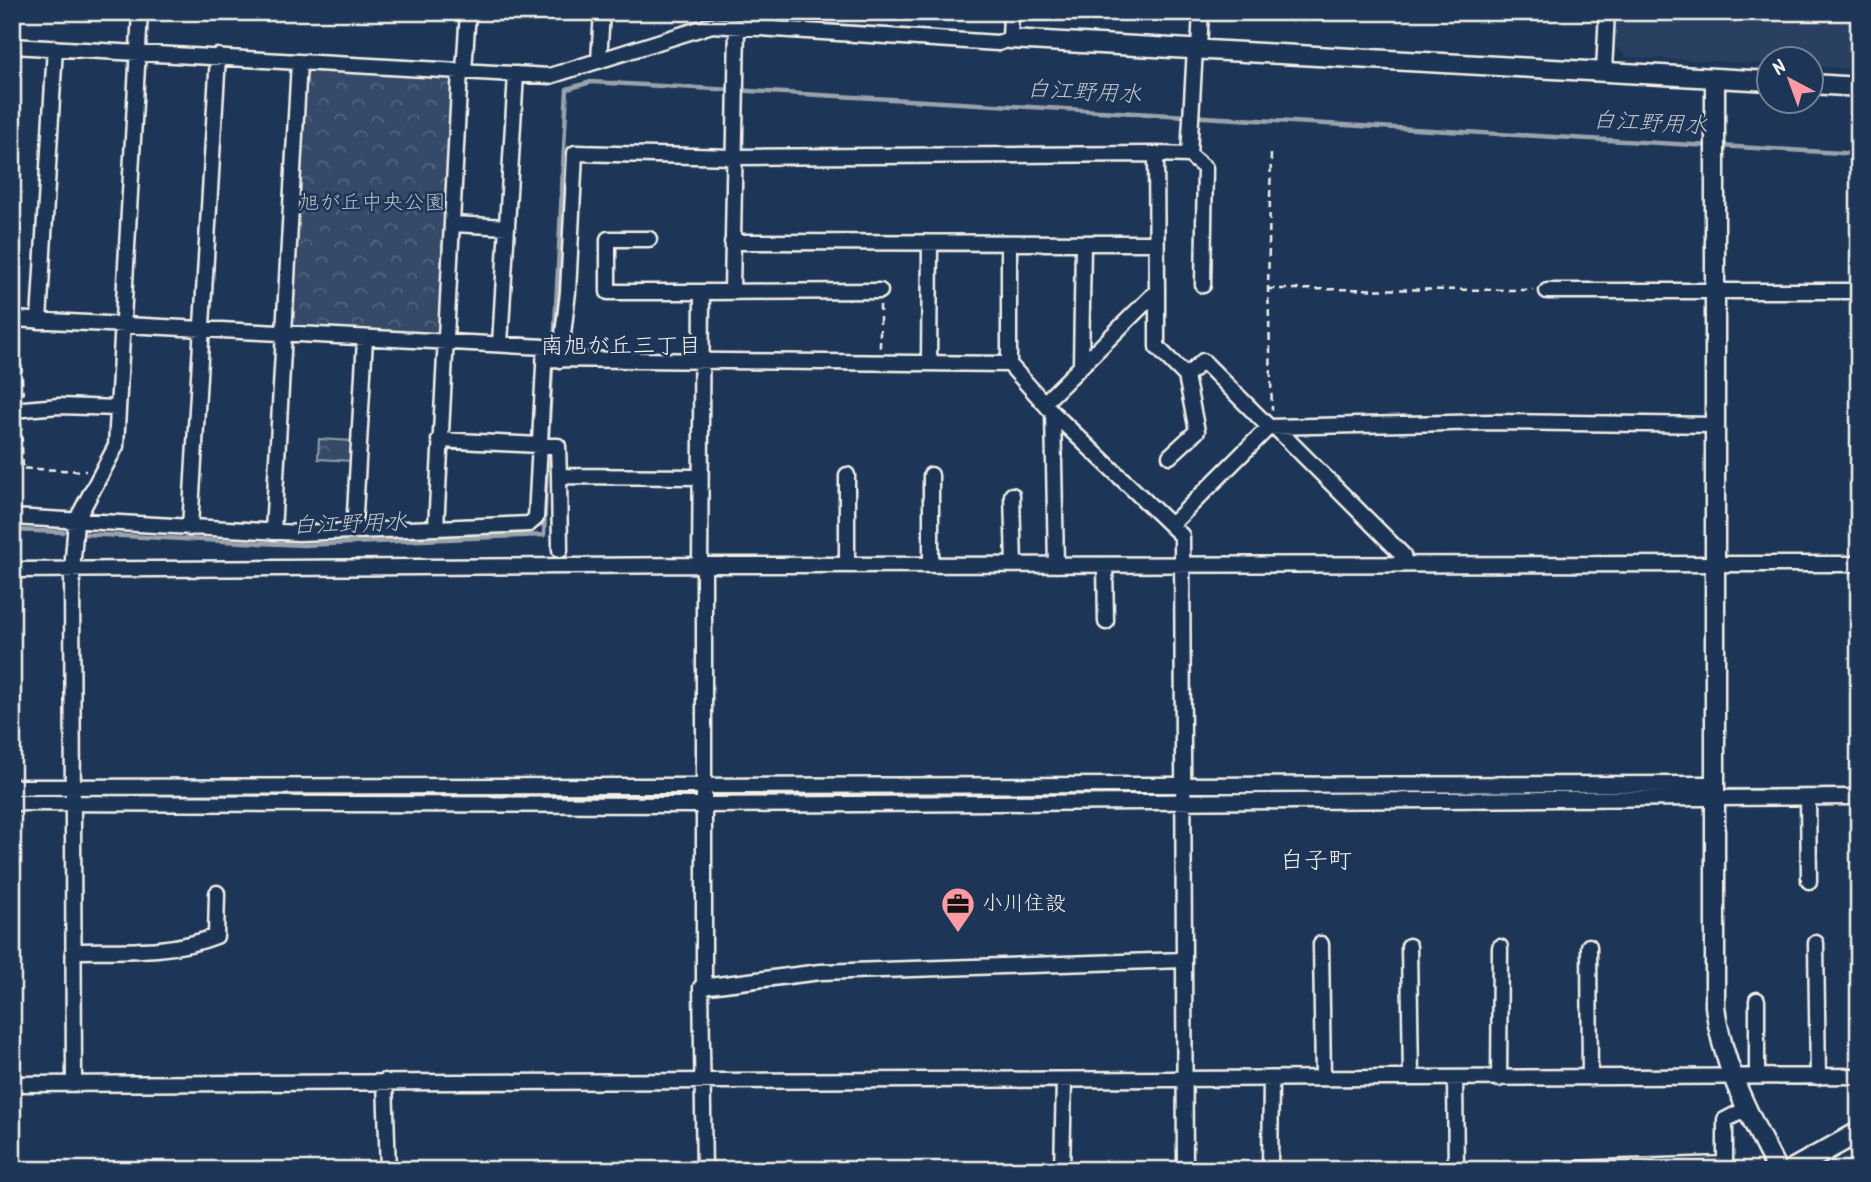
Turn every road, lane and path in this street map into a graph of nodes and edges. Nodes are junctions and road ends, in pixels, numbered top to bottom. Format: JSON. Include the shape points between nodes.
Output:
{"nodes":[{"id":1,"x":140,"y":12,"type":"edge"},
{"id":2,"x":468,"y":12,"type":"edge"},
{"id":3,"x":602,"y":12,"type":"edge"},
{"id":4,"x":1011,"y":12,"type":"edge"},
{"id":5,"x":1201,"y":12,"type":"edge"},
{"id":6,"x":1607,"y":12,"type":"edge"},
{"id":7,"x":734,"y":22,"type":"edge"},
{"id":8,"x":1010,"y":39,"type":"junction"},
{"id":9,"x":12,"y":46,"type":"edge"},
{"id":10,"x":55,"y":48,"type":"junction"},
{"id":11,"x":1197,"y":48,"type":"junction"},
{"id":12,"x":137,"y":53,"type":"junction"},
{"id":13,"x":218,"y":56,"type":"junction"},
{"id":14,"x":599,"y":61,"type":"junction"},
{"id":15,"x":299,"y":62,"type":"junction"},
{"id":16,"x":462,"y":71,"type":"junction"},
{"id":17,"x":1604,"y":71,"type":"junction"},
{"id":18,"x":516,"y":74,"type":"junction"},
{"id":19,"x":1715,"y":78,"type":"junction"},
{"id":20,"x":1756,"y":80,"type":"edge"},
{"id":21,"x":1826,"y":85,"type":"edge"},
{"id":22,"x":1859,"y":87,"type":"edge"},
{"id":23,"x":1156,"y":154,"type":"junction"},
{"id":24,"x":1189,"y":155,"type":"junction"},
{"id":25,"x":1271,"y":155,"type":"dead end"},
{"id":26,"x":733,"y":157,"type":"junction"},
{"id":27,"x":454,"y":225,"type":"junction"},
{"id":28,"x":507,"y":227,"type":"junction"},
{"id":29,"x":649,"y":239,"type":"dead end"},
{"id":30,"x":732,"y":242,"type":"junction"},
{"id":31,"x":930,"y":243,"type":"junction"},
{"id":32,"x":1010,"y":243,"type":"junction"},
{"id":33,"x":1156,"y":243,"type":"junction"},
{"id":34,"x":1083,"y":244,"type":"junction"},
{"id":35,"x":1203,"y":285,"type":"dead end"},
{"id":36,"x":1268,"y":289,"type":"junction"},
{"id":37,"x":1157,"y":290,"type":"junction"},
{"id":38,"x":1546,"y":290,"type":"joint"},
{"id":39,"x":732,"y":291,"type":"junction"},
{"id":40,"x":1715,"y":291,"type":"junction"},
{"id":41,"x":1859,"y":291,"type":"edge"},
{"id":42,"x":702,"y":292,"type":"junction"},
{"id":43,"x":880,"y":292,"type":"joint"},
{"id":44,"x":12,"y":319,"type":"edge"},
{"id":45,"x":39,"y":321,"type":"junction"},
{"id":46,"x":121,"y":325,"type":"junction"},
{"id":47,"x":203,"y":330,"type":"junction"},
{"id":48,"x":283,"y":334,"type":"junction"},
{"id":49,"x":365,"y":340,"type":"junction"},
{"id":50,"x":444,"y":343,"type":"junction"},
{"id":51,"x":500,"y":344,"type":"junction"},
{"id":52,"x":545,"y":359,"type":"junction"},
{"id":53,"x":561,"y":360,"type":"junction"},
{"id":54,"x":701,"y":361,"type":"junction"},
{"id":55,"x":12,"y":362,"type":"edge"},
{"id":56,"x":880,"y":363,"type":"junction"},
{"id":57,"x":929,"y":363,"type":"junction"},
{"id":58,"x":1009,"y":364,"type":"junction"},
{"id":59,"x":1081,"y":366,"type":"junction"},
{"id":60,"x":1186,"y":376,"type":"junction"},
{"id":61,"x":118,"y":408,"type":"junction"},
{"id":62,"x":1049,"y":408,"type":"junction"},
{"id":63,"x":19,"y":409,"type":"edge"},
{"id":64,"x":1716,"y":425,"type":"junction"},
{"id":65,"x":1272,"y":427,"type":"junction"},
{"id":66,"x":439,"y":440,"type":"junction"},
{"id":67,"x":539,"y":446,"type":"junction"},
{"id":68,"x":1170,"y":456,"type":"dead end"},
{"id":69,"x":12,"y":468,"type":"edge"},
{"id":70,"x":23,"y":468,"type":"junction"},
{"id":71,"x":100,"y":471,"type":"junction"},
{"id":72,"x":847,"y":475,"type":"dead end"},
{"id":73,"x":931,"y":475,"type":"dead end"},
{"id":74,"x":559,"y":476,"type":"junction"},
{"id":75,"x":700,"y":477,"type":"junction"},
{"id":76,"x":1012,"y":495,"type":"dead end"},
{"id":77,"x":12,"y":517,"type":"edge"},
{"id":78,"x":76,"y":521,"type":"junction"},
{"id":79,"x":1171,"y":524,"type":"junction"},
{"id":80,"x":436,"y":527,"type":"junction"},
{"id":81,"x":190,"y":528,"type":"junction"},
{"id":82,"x":354,"y":531,"type":"junction"},
{"id":83,"x":272,"y":532,"type":"junction"},
{"id":84,"x":560,"y":550,"type":"dead end"},
{"id":85,"x":1405,"y":564,"type":"junction"},
{"id":86,"x":1717,"y":564,"type":"junction"},
{"id":87,"x":1859,"y":564,"type":"edge"},
{"id":88,"x":702,"y":565,"type":"junction"},
{"id":89,"x":847,"y":565,"type":"junction"},
{"id":90,"x":931,"y":565,"type":"junction"},
{"id":91,"x":1014,"y":565,"type":"junction"},
{"id":92,"x":1056,"y":565,"type":"junction"},
{"id":93,"x":1105,"y":565,"type":"junction"},
{"id":94,"x":1184,"y":565,"type":"junction"},
{"id":95,"x":12,"y":570,"type":"edge"},
{"id":96,"x":72,"y":571,"type":"junction"},
{"id":97,"x":1106,"y":622,"type":"dead end"},
{"id":98,"x":1185,"y":784,"type":"junction"},
{"id":99,"x":12,"y":787,"type":"edge"},
{"id":100,"x":1716,"y":793,"type":"junction"},
{"id":101,"x":74,"y":795,"type":"junction"},
{"id":102,"x":702,"y":795,"type":"junction"},
{"id":103,"x":1859,"y":797,"type":"edge"},
{"id":104,"x":1808,"y":798,"type":"junction"},
{"id":105,"x":1185,"y":801,"type":"junction"},
{"id":106,"x":12,"y":803,"type":"edge"},
{"id":107,"x":1809,"y":881,"type":"dead end"},
{"id":108,"x":217,"y":893,"type":"dead end"},
{"id":109,"x":1816,"y":943,"type":"dead end"},
{"id":110,"x":1321,"y":944,"type":"dead end"},
{"id":111,"x":1409,"y":946,"type":"dead end"},
{"id":112,"x":1589,"y":946,"type":"dead end"},
{"id":113,"x":1500,"y":947,"type":"dead end"},
{"id":114,"x":73,"y":951,"type":"junction"},
{"id":115,"x":1184,"y":960,"type":"junction"},
{"id":116,"x":704,"y":987,"type":"junction"},
{"id":117,"x":1757,"y":1000,"type":"dead end"},
{"id":118,"x":1757,"y":1076,"type":"junction"},
{"id":119,"x":1859,"y":1076,"type":"edge"},
{"id":120,"x":1322,"y":1077,"type":"junction"},
{"id":121,"x":1732,"y":1077,"type":"junction"},
{"id":122,"x":1818,"y":1077,"type":"junction"},
{"id":123,"x":1411,"y":1078,"type":"junction"},
{"id":124,"x":1590,"y":1078,"type":"junction"},
{"id":125,"x":1271,"y":1079,"type":"junction"},
{"id":126,"x":1455,"y":1079,"type":"junction"},
{"id":127,"x":1499,"y":1079,"type":"junction"},
{"id":128,"x":1064,"y":1080,"type":"junction"},
{"id":129,"x":1184,"y":1080,"type":"junction"},
{"id":130,"x":385,"y":1081,"type":"junction"},
{"id":131,"x":702,"y":1081,"type":"junction"},
{"id":132,"x":74,"y":1083,"type":"junction"},
{"id":133,"x":12,"y":1084,"type":"edge"},
{"id":134,"x":1746,"y":1109,"type":"junction"},
{"id":135,"x":1859,"y":1132,"type":"edge"},
{"id":136,"x":1725,"y":1167,"type":"edge"},
{"id":137,"x":388,"y":1170,"type":"edge"},
{"id":138,"x":704,"y":1170,"type":"edge"},
{"id":139,"x":1062,"y":1170,"type":"edge"},
{"id":140,"x":1185,"y":1170,"type":"edge"},
{"id":141,"x":1270,"y":1170,"type":"edge"},
{"id":142,"x":1456,"y":1170,"type":"edge"},
{"id":143,"x":1540,"y":1170,"type":"edge"},
{"id":144,"x":1777,"y":1170,"type":"edge"},
{"id":145,"x":1791,"y":1170,"type":"edge"}],
"edges":[{"from":1,"to":12,"type":"street"},
{"from":2,"to":16,"type":"street"},
{"from":3,"to":14,"type":"street"},
{"from":4,"to":8,"type":"street"},
{"from":5,"to":11,"type":"street"},
{"from":6,"to":17,"type":"street"},
{"from":7,"to":8,"type":"street","via":[[998,43]]},
{"from":7,"to":14,"type":"street"},
{"from":7,"to":26,"type":"street"},
{"from":8,"to":11,"type":"street"},
{"from":9,"to":10,"type":"street"},
{"from":10,"to":12,"type":"street"},
{"from":10,"to":45,"type":"street"},
{"from":11,"to":17,"type":"street"},
{"from":11,"to":24,"type":"street"},
{"from":12,"to":13,"type":"street"},
{"from":12,"to":46,"type":"street"},
{"from":13,"to":15,"type":"street"},
{"from":13,"to":47,"type":"street"},
{"from":14,"to":18,"type":"street","via":[[550,76]]},
{"from":15,"to":16,"type":"street"},
{"from":15,"to":48,"type":"street"},
{"from":16,"to":18,"type":"street"},
{"from":16,"to":27,"type":"street"},
{"from":17,"to":19,"type":"street"},
{"from":18,"to":28,"type":"street"},
{"from":19,"to":20,"type":"street"},
{"from":19,"to":40,"type":"street"},
{"from":21,"to":22,"type":"street"},
{"from":23,"to":24,"type":"street"},
{"from":23,"to":26,"type":"street"},
{"from":23,"to":33,"type":"street"},
{"from":24,"to":35,"type":"street","via":[[1205,169]]},
{"from":25,"to":36,"type":"path"},
{"from":26,"to":30,"type":"street"},
{"from":26,"to":53,"type":"street","via":[[575,153]]},
{"from":27,"to":28,"type":"street"},
{"from":27,"to":50,"type":"street"},
{"from":28,"to":51,"type":"street"},
{"from":29,"to":42,"type":"street","via":[[608,239],[608,292]]},
{"from":30,"to":31,"type":"street"},
{"from":30,"to":39,"type":"street"},
{"from":31,"to":32,"type":"street"},
{"from":31,"to":57,"type":"street"},
{"from":32,"to":34,"type":"street"},
{"from":32,"to":58,"type":"street"},
{"from":33,"to":34,"type":"street"},
{"from":33,"to":37,"type":"street"},
{"from":34,"to":59,"type":"street"},
{"from":36,"to":38,"type":"path"},
{"from":36,"to":65,"type":"path"},
{"from":37,"to":59,"type":"street"},
{"from":37,"to":60,"type":"street","via":[[1157,347]]},
{"from":38,"to":40,"type":"street"},
{"from":39,"to":42,"type":"street"},
{"from":39,"to":43,"type":"street"},
{"from":40,"to":41,"type":"street"},
{"from":40,"to":64,"type":"street"},
{"from":42,"to":54,"type":"street"},
{"from":43,"to":56,"type":"path"},
{"from":44,"to":45,"type":"street"},
{"from":45,"to":46,"type":"street"},
{"from":46,"to":47,"type":"street"},
{"from":46,"to":61,"type":"street"},
{"from":47,"to":48,"type":"street"},
{"from":47,"to":81,"type":"street"},
{"from":48,"to":49,"type":"street"},
{"from":48,"to":83,"type":"street"},
{"from":49,"to":50,"type":"street"},
{"from":49,"to":82,"type":"street"},
{"from":50,"to":51,"type":"street"},
{"from":50,"to":66,"type":"street"},
{"from":51,"to":52,"type":"street","via":[[545,347]]},
{"from":52,"to":53,"type":"street"},
{"from":52,"to":67,"type":"street"},
{"from":53,"to":54,"type":"street"},
{"from":54,"to":56,"type":"street"},
{"from":54,"to":75,"type":"street"},
{"from":55,"to":63,"type":"path","via":[[21,362]]},
{"from":56,"to":57,"type":"street"},
{"from":57,"to":58,"type":"street"},
{"from":58,"to":62,"type":"street"},
{"from":59,"to":62,"type":"street"},
{"from":60,"to":65,"type":"street","via":[[1203,361]]},
{"from":60,"to":68,"type":"street","via":[[1197,430]]},
{"from":61,"to":63,"type":"street","via":[[59,405]]},
{"from":61,"to":71,"type":"street","via":[[116,446]]},
{"from":62,"to":79,"type":"street"},
{"from":62,"to":92,"type":"street"},
{"from":63,"to":70,"type":"path"},
{"from":64,"to":65,"type":"street","via":[[1493,422]]},
{"from":64,"to":86,"type":"street"},
{"from":65,"to":79,"type":"street"},
{"from":65,"to":85,"type":"street","via":[[1403,555]]},
{"from":66,"to":67,"type":"street"},
{"from":66,"to":80,"type":"street"},
{"from":67,"to":74,"type":"street","via":[[558,446]]},
{"from":67,"to":80,"type":"street","via":[[536,518],[529,524]]},
{"from":69,"to":70,"type":"path"},
{"from":70,"to":71,"type":"path"},
{"from":71,"to":78,"type":"street"},
{"from":72,"to":89,"type":"street"},
{"from":73,"to":90,"type":"street"},
{"from":74,"to":75,"type":"street"},
{"from":74,"to":84,"type":"street"},
{"from":75,"to":88,"type":"street"},
{"from":76,"to":91,"type":"street"},
{"from":77,"to":78,"type":"street"},
{"from":78,"to":81,"type":"street"},
{"from":78,"to":96,"type":"street"},
{"from":79,"to":94,"type":"street","via":[[1182,536]]},
{"from":80,"to":82,"type":"street"},
{"from":81,"to":83,"type":"street"},
{"from":82,"to":83,"type":"street"},
{"from":85,"to":86,"type":"street"},
{"from":85,"to":94,"type":"street"},
{"from":86,"to":87,"type":"street"},
{"from":86,"to":100,"type":"street"},
{"from":88,"to":89,"type":"street"},
{"from":88,"to":96,"type":"street"},
{"from":88,"to":102,"type":"street"},
{"from":89,"to":90,"type":"street"},
{"from":90,"to":91,"type":"street"},
{"from":91,"to":92,"type":"street"},
{"from":92,"to":93,"type":"street"},
{"from":93,"to":94,"type":"street"},
{"from":93,"to":97,"type":"street"},
{"from":94,"to":98,"type":"street"},
{"from":95,"to":96,"type":"street"},
{"from":96,"to":101,"type":"street"},
{"from":98,"to":100,"type":"street"},
{"from":98,"to":102,"type":"street"},
{"from":98,"to":105,"type":"street"},
{"from":99,"to":101,"type":"street"},
{"from":100,"to":104,"type":"street"},
{"from":100,"to":105,"type":"street"},
{"from":100,"to":121,"type":"street","via":[[1715,1006],[1719,1041]]},
{"from":101,"to":102,"type":"street"},
{"from":101,"to":106,"type":"street"},
{"from":101,"to":114,"type":"street"},
{"from":102,"to":105,"type":"street"},
{"from":102,"to":116,"type":"street"},
{"from":103,"to":104,"type":"street"},
{"from":104,"to":107,"type":"street"},
{"from":105,"to":115,"type":"street"},
{"from":108,"to":114,"type":"street","via":[[216,936],[209,939],[165,949]]},
{"from":109,"to":122,"type":"street"},
{"from":110,"to":120,"type":"street"},
{"from":111,"to":123,"type":"street"},
{"from":112,"to":124,"type":"street"},
{"from":113,"to":127,"type":"street"},
{"from":114,"to":132,"type":"street"},
{"from":115,"to":116,"type":"street","via":[[820,972]]},
{"from":115,"to":129,"type":"street"},
{"from":116,"to":131,"type":"street"},
{"from":117,"to":118,"type":"street"},
{"from":118,"to":121,"type":"street"},
{"from":118,"to":122,"type":"street"},
{"from":119,"to":122,"type":"street"},
{"from":120,"to":123,"type":"street"},
{"from":120,"to":125,"type":"street"},
{"from":121,"to":124,"type":"street"},
{"from":121,"to":134,"type":"street"},
{"from":123,"to":126,"type":"street"},
{"from":124,"to":127,"type":"street"},
{"from":125,"to":129,"type":"street"},
{"from":125,"to":141,"type":"street"},
{"from":126,"to":127,"type":"street"},
{"from":126,"to":142,"type":"street"},
{"from":128,"to":129,"type":"street"},
{"from":128,"to":131,"type":"street"},
{"from":128,"to":139,"type":"street"},
{"from":129,"to":140,"type":"street"},
{"from":130,"to":131,"type":"street"},
{"from":130,"to":132,"type":"street"},
{"from":130,"to":137,"type":"street"},
{"from":131,"to":138,"type":"street"},
{"from":132,"to":133,"type":"street"},
{"from":134,"to":136,"type":"street","via":[[1724,1120]]},
{"from":134,"to":144,"type":"street"},
{"from":135,"to":145,"type":"main road"},
{"from":136,"to":143,"type":"street"}]}
